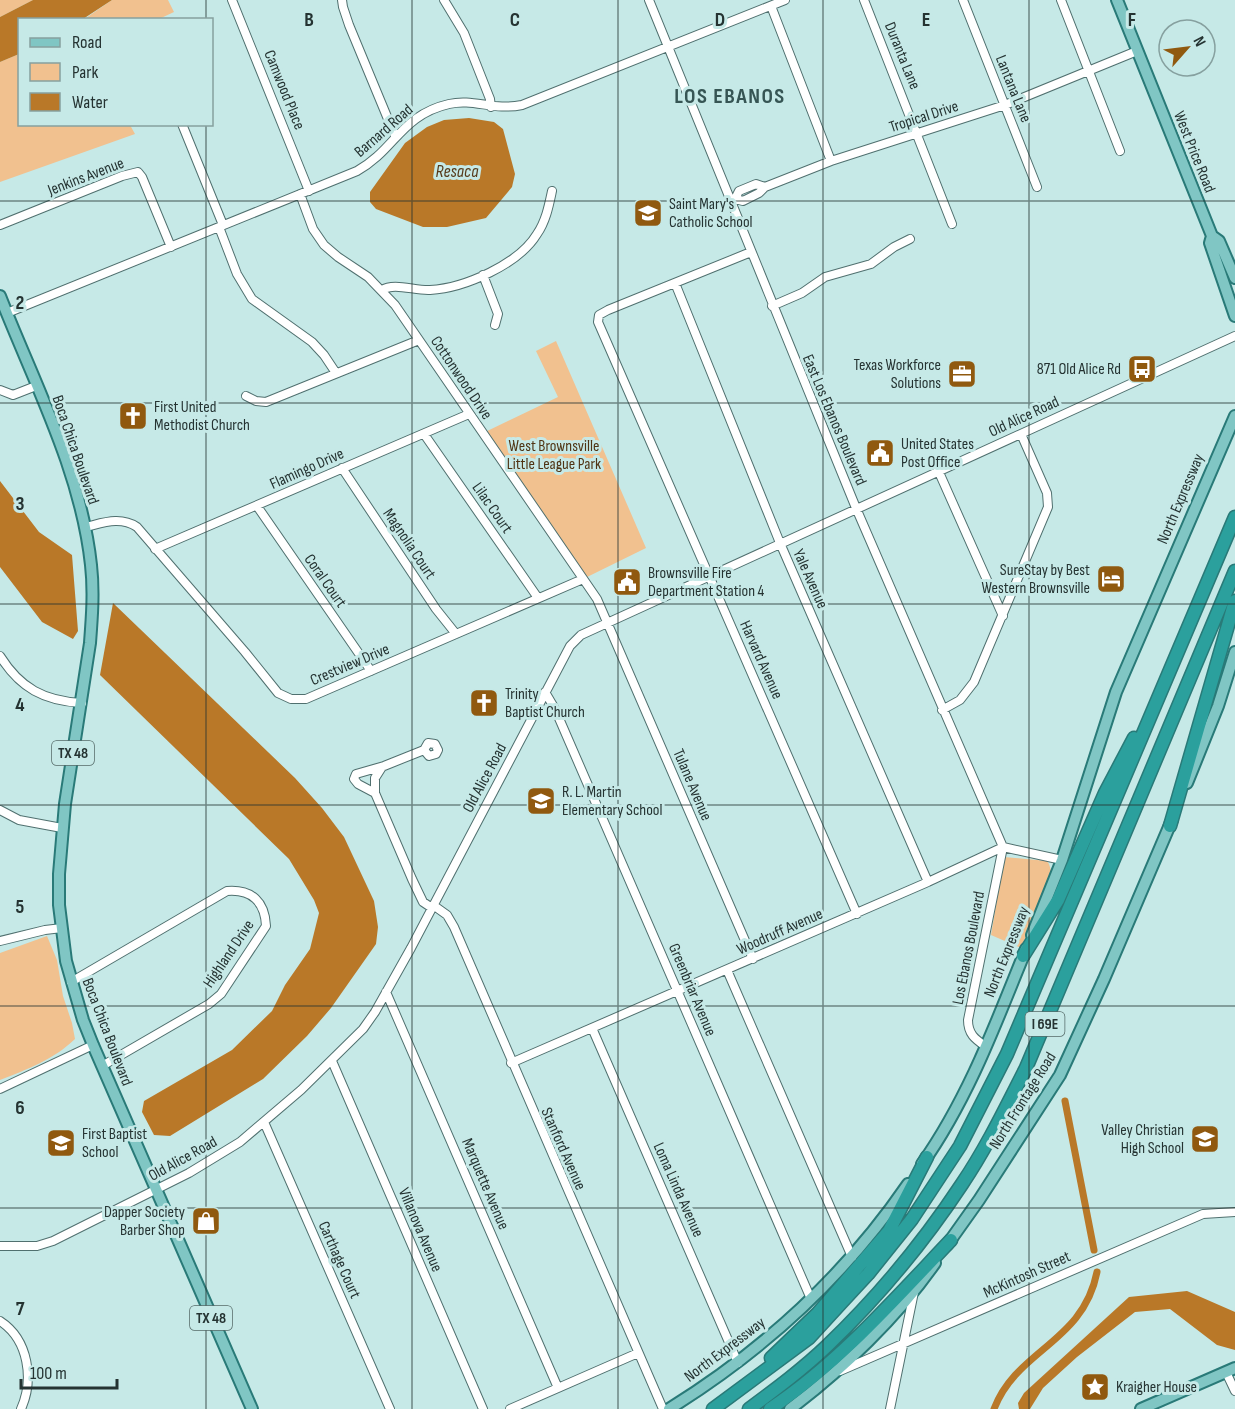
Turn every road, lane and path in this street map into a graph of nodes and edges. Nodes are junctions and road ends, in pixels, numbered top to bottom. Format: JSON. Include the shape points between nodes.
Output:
{"nodes":[{"id":1,"x":232,"y":0,"type":"edge"},
{"id":2,"x":342,"y":0,"type":"edge"},
{"id":3,"x":444,"y":0,"type":"edge"},
{"id":4,"x":649,"y":0,"type":"edge"},
{"id":5,"x":785,"y":0,"type":"edge"},
{"id":6,"x":864,"y":0,"type":"edge"},
{"id":7,"x":963,"y":0,"type":"edge"},
{"id":8,"x":1061,"y":0,"type":"edge"},
{"id":9,"x":1117,"y":0,"type":"edge"},
{"id":10,"x":771,"y":6,"type":"junction"},
{"id":11,"x":668,"y":46,"type":"junction"},
{"id":12,"x":1137,"y":51,"type":"junction"},
{"id":13,"x":1090,"y":71,"type":"junction"},
{"id":14,"x":1005,"y":105,"type":"junction"},
{"id":15,"x":491,"y":107,"type":"junction"},
{"id":16,"x":183,"y":126,"type":"edge"},
{"id":17,"x":918,"y":133,"type":"junction"},
{"id":18,"x":395,"y":136,"type":"junction"},
{"id":19,"x":1120,"y":151,"type":"dead end"},
{"id":20,"x":831,"y":161,"type":"junction"},
{"id":21,"x":1036,"y":187,"type":"dead end"},
{"id":22,"x":309,"y":190,"type":"junction"},
{"id":23,"x":552,"y":191,"type":"dead end"},
{"id":24,"x":300,"y":194,"type":"junction"},
{"id":25,"x":733,"y":200,"type":"junction"},
{"id":26,"x":952,"y":224,"type":"dead end"},
{"id":27,"x":0,"y":225,"type":"edge"},
{"id":28,"x":221,"y":226,"type":"junction"},
{"id":29,"x":1212,"y":236,"type":"junction"},
{"id":30,"x":910,"y":239,"type":"dead end"},
{"id":31,"x":171,"y":247,"type":"junction"},
{"id":32,"x":751,"y":252,"type":"junction"},
{"id":33,"x":483,"y":275,"type":"junction"},
{"id":34,"x":1235,"y":278,"type":"edge"},
{"id":35,"x":675,"y":283,"type":"junction"},
{"id":36,"x":382,"y":290,"type":"junction"},
{"id":37,"x":0,"y":296,"type":"edge"},
{"id":38,"x":772,"y":306,"type":"junction"},
{"id":39,"x":7,"y":313,"type":"junction"},
{"id":40,"x":1235,"y":316,"type":"edge"},
{"id":41,"x":495,"y":325,"type":"dead end"},
{"id":42,"x":1235,"y":336,"type":"edge"},
{"id":43,"x":419,"y":340,"type":"junction"},
{"id":44,"x":336,"y":373,"type":"junction"},
{"id":45,"x":36,"y":386,"type":"junction"},
{"id":46,"x":0,"y":390,"type":"edge"},
{"id":47,"x":246,"y":396,"type":"dead end"},
{"id":48,"x":469,"y":414,"type":"junction"},
{"id":49,"x":1235,"y":416,"type":"edge"},
{"id":50,"x":424,"y":434,"type":"junction"},
{"id":51,"x":1021,"y":434,"type":"junction"},
{"id":52,"x":342,"y":468,"type":"junction"},
{"id":53,"x":938,"y":470,"type":"junction"},
{"id":54,"x":257,"y":506,"type":"junction"},
{"id":55,"x":856,"y":508,"type":"junction"},
{"id":56,"x":1235,"y":517,"type":"edge"},
{"id":57,"x":85,"y":527,"type":"junction"},
{"id":58,"x":780,"y":543,"type":"junction"},
{"id":59,"x":155,"y":549,"type":"junction"},
{"id":60,"x":1235,"y":571,"type":"edge"},
{"id":61,"x":709,"y":575,"type":"junction"},
{"id":62,"x":583,"y":579,"type":"junction"},
{"id":63,"x":538,"y":598,"type":"junction"},
{"id":64,"x":1235,"y":601,"type":"edge"},
{"id":65,"x":1003,"y":616,"type":"junction"},
{"id":66,"x":607,"y":622,"type":"junction"},
{"id":67,"x":456,"y":634,"type":"junction"},
{"id":68,"x":1183,"y":640,"type":"junction"},
{"id":69,"x":1235,"y":652,"type":"edge"},
{"id":70,"x":0,"y":656,"type":"edge"},
{"id":71,"x":371,"y":671,"type":"junction"},
{"id":72,"x":545,"y":692,"type":"junction"},
{"id":73,"x":82,"y":703,"type":"junction"},
{"id":74,"x":942,"y":710,"type":"junction"},
{"id":75,"x":424,"y":750,"type":"dead end"},
{"id":76,"x":384,"y":766,"type":"junction"},
{"id":77,"x":375,"y":793,"type":"junction"},
{"id":78,"x":0,"y":810,"type":"edge"},
{"id":79,"x":1170,"y":826,"type":"junction"},
{"id":80,"x":62,"y":828,"type":"junction"},
{"id":81,"x":1003,"y":847,"type":"junction"},
{"id":82,"x":1062,"y":860,"type":"junction"},
{"id":83,"x":928,"y":882,"type":"junction"},
{"id":84,"x":432,"y":906,"type":"junction"},
{"id":85,"x":857,"y":914,"type":"junction"},
{"id":86,"x":62,"y":928,"type":"junction"},
{"id":87,"x":0,"y":941,"type":"edge"},
{"id":88,"x":1023,"y":956,"type":"junction"},
{"id":89,"x":753,"y":959,"type":"junction"},
{"id":90,"x":727,"y":970,"type":"junction"},
{"id":91,"x":71,"y":981,"type":"junction"},
{"id":92,"x":678,"y":991,"type":"junction"},
{"id":93,"x":386,"y":992,"type":"junction"},
{"id":94,"x":592,"y":1028,"type":"junction"},
{"id":95,"x":93,"y":1045,"type":"junction"},
{"id":96,"x":986,"y":1047,"type":"junction"},
{"id":97,"x":332,"y":1061,"type":"junction"},
{"id":98,"x":511,"y":1063,"type":"junction"},
{"id":99,"x":102,"y":1066,"type":"junction"},
{"id":100,"x":0,"y":1089,"type":"edge"},
{"id":101,"x":264,"y":1122,"type":"junction"},
{"id":102,"x":927,"y":1157,"type":"junction"},
{"id":103,"x":155,"y":1190,"type":"junction"},
{"id":104,"x":1235,"y":1212,"type":"edge"},
{"id":105,"x":951,"y":1240,"type":"junction"},
{"id":106,"x":0,"y":1246,"type":"edge"},
{"id":107,"x":852,"y":1257,"type":"junction"},
{"id":108,"x":914,"y":1292,"type":"junction"},
{"id":109,"x":811,"y":1299,"type":"junction"},
{"id":110,"x":0,"y":1321,"type":"edge"},
{"id":111,"x":903,"y":1344,"type":"junction"},
{"id":112,"x":638,"y":1353,"type":"junction"},
{"id":113,"x":738,"y":1363,"type":"junction"},
{"id":114,"x":1231,"y":1370,"type":"edge"},
{"id":115,"x":833,"y":1374,"type":"junction"},
{"id":116,"x":558,"y":1388,"type":"junction"},
{"id":117,"x":1235,"y":1391,"type":"edge"},
{"id":118,"x":714,"y":1408,"type":"edge"},
{"id":119,"x":21,"y":1409,"type":"edge"},
{"id":120,"x":252,"y":1409,"type":"edge"},
{"id":121,"x":390,"y":1409,"type":"edge"},
{"id":122,"x":483,"y":1409,"type":"edge"},
{"id":123,"x":510,"y":1409,"type":"edge"},
{"id":124,"x":663,"y":1409,"type":"edge"},
{"id":125,"x":669,"y":1409,"type":"edge"},
{"id":126,"x":749,"y":1409,"type":"edge"},
{"id":127,"x":770,"y":1409,"type":"edge"},
{"id":128,"x":790,"y":1409,"type":"edge"},
{"id":129,"x":890,"y":1409,"type":"edge"},
{"id":130,"x":1142,"y":1409,"type":"edge"}],
"edges":[{"from":1,"to":22,"type":"street","name":"Camwood Place"},
{"from":2,"to":18,"type":"street"},
{"from":3,"to":15,"type":"street","via":[[479,70]]},
{"from":4,"to":11,"type":"street","name":"East Los Ebanos Boulevard"},
{"from":5,"to":10,"type":"street","name":"Barnard Road"},
{"from":6,"to":17,"type":"street","name":"Duranta Lane"},
{"from":7,"to":14,"type":"street","name":"Lantana Lane"},
{"from":8,"to":13,"type":"street"},
{"from":9,"to":12,"type":"main road","name":"West Price Road"},
{"from":10,"to":11,"type":"street","name":"Barnard Road"},
{"from":10,"to":20,"type":"street"},
{"from":11,"to":15,"type":"street","name":"Barnard Road","via":[[522,105]]},
{"from":11,"to":25,"type":"street","name":"East Los Ebanos Boulevard"},
{"from":12,"to":13,"type":"street","name":"Tropical Drive"},
{"from":12,"to":29,"type":"main road","name":"West Price Road"},
{"from":13,"to":14,"type":"street","name":"Tropical Drive"},
{"from":13,"to":19,"type":"street"},
{"from":14,"to":17,"type":"street","name":"Tropical Drive"},
{"from":14,"to":21,"type":"street","name":"Lantana Lane"},
{"from":15,"to":18,"type":"street","name":"Barnard Road","via":[[462,102],[442,106],[413,120]]},
{"from":16,"to":28,"type":"street"},
{"from":17,"to":20,"type":"street","name":"Tropical Drive"},
{"from":17,"to":26,"type":"street","name":"Duranta Lane"},
{"from":18,"to":22,"type":"street","name":"Barnard Road","via":[[368,165]]},
{"from":20,"to":25,"type":"street","name":"Tropical Drive","via":[[765,187],[756,184],[739,190]]},
{"from":22,"to":24,"type":"street","name":"Barnard Road"},
{"from":23,"to":33,"type":"street","via":[[544,220],[531,243],[516,257]]},
{"from":24,"to":28,"type":"street","name":"Barnard Road"},
{"from":24,"to":36,"type":"street","name":"Cottonwood Drive","via":[[324,245]]},
{"from":25,"to":32,"type":"street","name":"East Los Ebanos Boulevard"},
{"from":27,"to":31,"type":"street","name":"Jenkins Avenue","via":[[138,172]]},
{"from":28,"to":31,"type":"street","name":"Barnard Road"},
{"from":28,"to":44,"type":"street","via":[[237,274],[252,299],[312,342]]},
{"from":29,"to":34,"type":"main road","via":[[1219,240]]},
{"from":29,"to":40,"type":"main road","name":"West Price Road","via":[[1210,243]]},
{"from":30,"to":38,"type":"street","via":[[871,264],[825,277]]},
{"from":31,"to":39,"type":"street","name":"Barnard Road"},
{"from":32,"to":35,"type":"street"},
{"from":32,"to":38,"type":"street","name":"East Los Ebanos Boulevard"},
{"from":33,"to":36,"type":"street","via":[[441,289],[388,286]]},
{"from":33,"to":41,"type":"street","via":[[498,314]]},
{"from":35,"to":58,"type":"street","name":"Yale Avenue"},
{"from":35,"to":61,"type":"street","name":"Harvard Avenue","via":[[608,310],[598,318]]},
{"from":36,"to":43,"type":"street","name":"Cottonwood Drive"},
{"from":37,"to":39,"type":"main road","name":"Boca Chica Boulevard","number":"TX 48"},
{"from":38,"to":55,"type":"street","name":"East Los Ebanos Boulevard"},
{"from":39,"to":45,"type":"main road","name":"Boca Chica Boulevard","number":"TX 48"},
{"from":42,"to":51,"type":"street","name":"Old Alice Road"},
{"from":43,"to":44,"type":"street"},
{"from":43,"to":48,"type":"street","name":"Cottonwood Drive"},
{"from":44,"to":47,"type":"street","via":[[266,402]]},
{"from":45,"to":46,"type":"street","via":[[13,395]]},
{"from":45,"to":57,"type":"main road","name":"Boca Chica Boulevard","number":"TX 48","via":[[75,487]]},
{"from":48,"to":50,"type":"street","name":"Flamingo Drive"},
{"from":48,"to":62,"type":"street","name":"Cottonwood Drive"},
{"from":49,"to":82,"type":"main road","name":"North Expressway","via":[[1116,692]]},
{"from":50,"to":52,"type":"street","name":"Flamingo Drive"},
{"from":50,"to":63,"type":"street","name":"Lilac Court"},
{"from":51,"to":53,"type":"street","name":"Old Alice Road"},
{"from":51,"to":65,"type":"street","via":[[1047,493],[1048,507]]},
{"from":52,"to":54,"type":"street","name":"Flamingo Drive"},
{"from":52,"to":67,"type":"street","name":"Magnolia Court"},
{"from":53,"to":55,"type":"street","name":"Old Alice Road"},
{"from":53,"to":65,"type":"street"},
{"from":54,"to":59,"type":"street","name":"Flamingo Drive"},
{"from":54,"to":71,"type":"street","name":"Coral Court"},
{"from":55,"to":58,"type":"street","name":"Old Alice Road"},
{"from":55,"to":74,"type":"street","name":"East Los Ebanos Boulevard"},
{"from":56,"to":68,"type":"highway","number":"I 69E"},
{"from":57,"to":59,"type":"street","name":"Crestview Drive","via":[[124,521],[137,527]]},
{"from":57,"to":73,"type":"main road","name":"Boca Chica Boulevard","number":"TX 48","via":[[92,611]]},
{"from":58,"to":61,"type":"street","name":"Old Alice Road"},
{"from":58,"to":83,"type":"street","name":"Yale Avenue"},
{"from":59,"to":71,"type":"street","name":"Crestview Drive","via":[[278,693],[291,699],[306,699]]},
{"from":60,"to":126,"type":"highway","number":"I 69E","via":[[1026,1068],[995,1129],[963,1184],[880,1292],[826,1347]]},
{"from":61,"to":66,"type":"street","name":"Old Alice Road"},
{"from":61,"to":85,"type":"street","name":"Harvard Avenue"},
{"from":62,"to":63,"type":"street","name":"Crestview Drive"},
{"from":62,"to":66,"type":"street","name":"Cottonwood Drive"},
{"from":63,"to":67,"type":"street","name":"Crestview Drive"},
{"from":64,"to":79,"type":"highway"},
{"from":65,"to":74,"type":"street","via":[[970,689]]},
{"from":66,"to":72,"type":"street","name":"Old Alice Road","via":[[575,639]]},
{"from":66,"to":89,"type":"street","name":"Tulane Avenue"},
{"from":67,"to":71,"type":"street","name":"Crestview Drive"},
{"from":68,"to":88,"type":"highway","via":[[1105,794],[1058,900]]},
{"from":68,"to":118,"type":"highway","number":"I 69E","via":[[1007,1054],[960,1146],[912,1219],[809,1338]]},
{"from":69,"to":79,"type":"main road","name":"North Frontage Road"},
{"from":70,"to":73,"type":"street","via":[[20,681],[36,693]]},
{"from":72,"to":84,"type":"street","name":"Old Alice Road"},
{"from":72,"to":92,"type":"street","name":"Greenbriar Avenue"},
{"from":73,"to":80,"type":"main road","name":"Boca Chica Boulevard","number":"TX 48"},
{"from":74,"to":81,"type":"street","name":"East Los Ebanos Boulevard"},
{"from":75,"to":76,"type":"street"},
{"from":76,"to":77,"type":"street","via":[[375,778]]},
{"from":76,"to":77,"type":"street","via":[[354,776],[358,784]]},
{"from":77,"to":84,"type":"street","name":"Stanford Avenue","via":[[411,879],[423,902]]},
{"from":78,"to":80,"type":"street","via":[[19,820]]},
{"from":79,"to":105,"type":"main road","name":"North Frontage Road","via":[[1059,1075]]},
{"from":80,"to":86,"type":"main road","name":"Boca Chica Boulevard","number":"TX 48"},
{"from":81,"to":82,"type":"street"},
{"from":81,"to":83,"type":"street","name":"Woodruff Avenue"},
{"from":81,"to":96,"type":"street","name":"Los Ebanos Boulevard","via":[[968,1020],[973,1038]]},
{"from":82,"to":88,"type":"main road","name":"North Expressway"},
{"from":83,"to":85,"type":"street","name":"Woodruff Avenue"},
{"from":84,"to":93,"type":"street","name":"Old Alice Road"},
{"from":84,"to":98,"type":"street","name":"Stanford Avenue","via":[[447,915],[454,927]]},
{"from":85,"to":89,"type":"street","name":"Woodruff Avenue"},
{"from":86,"to":87,"type":"street"},
{"from":86,"to":91,"type":"main road","name":"Boca Chica Boulevard","number":"TX 48"},
{"from":88,"to":96,"type":"main road","name":"North Expressway"},
{"from":89,"to":90,"type":"street","name":"Woodruff Avenue"},
{"from":90,"to":92,"type":"street","name":"Woodruff Avenue"},
{"from":90,"to":107,"type":"street"},
{"from":91,"to":95,"type":"main road","name":"Boca Chica Boulevard","number":"TX 48"},
{"from":91,"to":99,"type":"street","name":"Highland Drive","via":[[227,891],[248,893],[259,901],[265,914],[266,926],[221,994],[194,1014]]},
{"from":92,"to":94,"type":"street","name":"Woodruff Avenue"},
{"from":92,"to":109,"type":"street","name":"Greenbriar Avenue"},
{"from":93,"to":97,"type":"street","name":"Old Alice Road","via":[[363,1029]]},
{"from":93,"to":116,"type":"street","name":"Marquette Avenue"},
{"from":94,"to":98,"type":"street","name":"Woodruff Avenue"},
{"from":94,"to":113,"type":"street","name":"Loma Linda Avenue"},
{"from":95,"to":99,"type":"main road","name":"Boca Chica Boulevard","number":"TX 48"},
{"from":95,"to":100,"type":"street"},
{"from":96,"to":102,"type":"main road","name":"North Expressway"},
{"from":97,"to":101,"type":"street","name":"Old Alice Road"},
{"from":97,"to":122,"type":"street","name":"Villanova Avenue"},
{"from":98,"to":112,"type":"street","name":"Stanford Avenue"},
{"from":99,"to":103,"type":"main road","name":"Boca Chica Boulevard","number":"TX 48"},
{"from":101,"to":103,"type":"street","name":"Old Alice Road","via":[[222,1154]]},
{"from":101,"to":121,"type":"street","name":"Carthage Court"},
{"from":102,"to":107,"type":"main road","name":"North Expressway"},
{"from":102,"to":118,"type":"highway","via":[[889,1231],[818,1313]]},
{"from":103,"to":106,"type":"street","name":"Old Alice Road","via":[[53,1241],[37,1246]]},
{"from":103,"to":120,"type":"main road","name":"Boca Chica Boulevard","number":"TX 48"},
{"from":104,"to":111,"type":"street","name":"McKintosh Street","via":[[1203,1214]]},
{"from":105,"to":108,"type":"main road","name":"North Frontage Road"},
{"from":105,"to":127,"type":"highway","via":[[853,1342]]},
{"from":107,"to":109,"type":"main road","name":"North Expressway"},
{"from":108,"to":111,"type":"street"},
{"from":108,"to":115,"type":"main road","name":"North Frontage Road"},
{"from":109,"to":113,"type":"main road","name":"North Expressway"},
{"from":110,"to":119,"type":"street","via":[[19,1342],[27,1364],[28,1383]]},
{"from":111,"to":115,"type":"street","name":"McKintosh Street"},
{"from":111,"to":129,"type":"street"},
{"from":112,"to":116,"type":"street"},
{"from":112,"to":124,"type":"street","name":"Stanford Avenue"},
{"from":113,"to":125,"type":"main road","name":"North Expressway"},
{"from":114,"to":117,"type":"street"},
{"from":114,"to":130,"type":"main road"},
{"from":115,"to":128,"type":"main road","name":"North Frontage Road"},
{"from":116,"to":123,"type":"street"}]}
